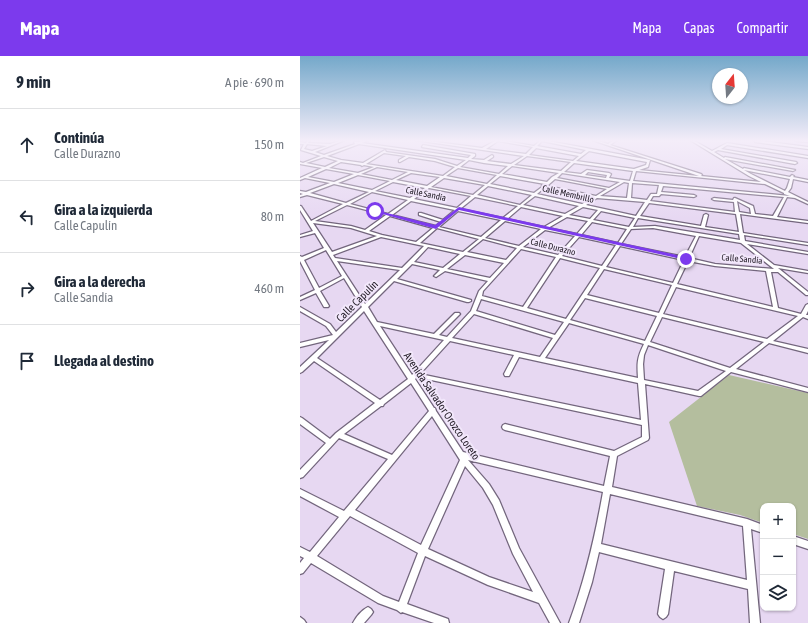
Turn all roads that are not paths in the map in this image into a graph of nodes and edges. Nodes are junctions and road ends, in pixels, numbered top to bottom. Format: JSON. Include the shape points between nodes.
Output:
{"nodes":[{"id":1,"x":312,"y":166,"type":"edge"},
{"id":2,"x":329,"y":166,"type":"edge"},
{"id":3,"x":372,"y":166,"type":"edge"},
{"id":4,"x":510,"y":166,"type":"edge"},
{"id":5,"x":514,"y":166,"type":"edge"},
{"id":6,"x":567,"y":166,"type":"edge"},
{"id":7,"x":606,"y":166,"type":"edge"},
{"id":8,"x":646,"y":166,"type":"edge"},
{"id":9,"x":674,"y":166,"type":"edge"},
{"id":10,"x":772,"y":166,"type":"edge"},
{"id":11,"x":794,"y":166,"type":"edge"},
{"id":12,"x":376,"y":167,"type":"junction"},
{"id":13,"x":457,"y":167,"type":"joint"},
{"id":14,"x":739,"y":168,"type":"joint"},
{"id":15,"x":324,"y":169,"type":"junction"},
{"id":16,"x":635,"y":170,"type":"junction"},
{"id":17,"x":793,"y":170,"type":"junction"},
{"id":18,"x":410,"y":172,"type":"junction"},
{"id":19,"x":559,"y":172,"type":"junction"},
{"id":20,"x":356,"y":174,"type":"junction"},
{"id":21,"x":499,"y":175,"type":"junction"},
{"id":22,"x":444,"y":176,"type":"junction"},
{"id":23,"x":306,"y":177,"type":"junction"},
{"id":24,"x":553,"y":178,"type":"junction"},
{"id":25,"x":791,"y":178,"type":"junction"},
{"id":26,"x":300,"y":179,"type":"edge"},
{"id":27,"x":717,"y":179,"type":"junction"},
{"id":28,"x":393,"y":181,"type":"junction"},
{"id":29,"x":623,"y":181,"type":"junction"},
{"id":30,"x":808,"y":181,"type":"edge"},
{"id":31,"x":630,"y":182,"type":"junction"},
{"id":32,"x":764,"y":182,"type":"junction"},
{"id":33,"x":334,"y":183,"type":"junction"},
{"id":34,"x":487,"y":184,"type":"junction"},
{"id":35,"x":545,"y":184,"type":"junction"},
{"id":36,"x":661,"y":185,"type":"junction"},
{"id":37,"x":428,"y":187,"type":"junction"},
{"id":38,"x":694,"y":188,"type":"junction"},
{"id":39,"x":611,"y":189,"type":"junction"},
{"id":40,"x":718,"y":190,"type":"junction"},
{"id":41,"x":373,"y":191,"type":"junction"},
{"id":42,"x":300,"y":192,"type":"edge"},
{"id":43,"x":660,"y":193,"type":"junction"},
{"id":44,"x":306,"y":194,"type":"junction"},
{"id":45,"x":533,"y":194,"type":"junction"},
{"id":46,"x":786,"y":195,"type":"junction"},
{"id":47,"x":300,"y":196,"type":"edge"},
{"id":48,"x":474,"y":196,"type":"junction"},
{"id":49,"x":694,"y":196,"type":"junction"},
{"id":50,"x":598,"y":197,"type":"junction"},
{"id":51,"x":629,"y":198,"type":"junction"},
{"id":52,"x":714,"y":198,"type":"dead end"},
{"id":53,"x":412,"y":199,"type":"junction"},
{"id":54,"x":736,"y":200,"type":"junction"},
{"id":55,"x":648,"y":201,"type":"junction"},
{"id":56,"x":808,"y":203,"type":"edge"},
{"id":57,"x":348,"y":205,"type":"junction"},
{"id":58,"x":583,"y":205,"type":"junction"},
{"id":59,"x":519,"y":206,"type":"junction"},
{"id":60,"x":694,"y":207,"type":"junction"},
{"id":61,"x":459,"y":209,"type":"junction"},
{"id":62,"x":601,"y":209,"type":"junction"},
{"id":63,"x":301,"y":210,"type":"edge"},
{"id":64,"x":737,"y":212,"type":"junction"},
{"id":65,"x":420,"y":214,"type":"dead end"},
{"id":66,"x":753,"y":214,"type":"junction"},
{"id":67,"x":389,"y":215,"type":"junction"},
{"id":68,"x":706,"y":215,"type":"dead end"},
{"id":69,"x":566,"y":216,"type":"junction"},
{"id":70,"x":637,"y":217,"type":"junction"},
{"id":71,"x":775,"y":217,"type":"junction"},
{"id":72,"x":503,"y":219,"type":"junction"},
{"id":73,"x":443,"y":221,"type":"junction"},
{"id":74,"x":590,"y":221,"type":"junction"},
{"id":75,"x":312,"y":222,"type":"junction"},
{"id":76,"x":808,"y":222,"type":"edge"},
{"id":77,"x":631,"y":226,"type":"junction"},
{"id":78,"x":436,"y":227,"type":"junction"},
{"id":79,"x":703,"y":227,"type":"junction"},
{"id":80,"x":545,"y":228,"type":"junction"},
{"id":81,"x":316,"y":231,"type":"junction"},
{"id":82,"x":366,"y":231,"type":"junction"},
{"id":83,"x":741,"y":234,"type":"junction"},
{"id":84,"x":577,"y":235,"type":"junction"},
{"id":85,"x":698,"y":235,"type":"junction"},
{"id":86,"x":300,"y":236,"type":"edge"},
{"id":87,"x":381,"y":236,"type":"junction"},
{"id":88,"x":481,"y":238,"type":"junction"},
{"id":89,"x":417,"y":244,"type":"junction"},
{"id":90,"x":619,"y":244,"type":"junction"},
{"id":91,"x":745,"y":244,"type":"junction"},
{"id":92,"x":808,"y":244,"type":"edge"},
{"id":93,"x":428,"y":245,"type":"junction"},
{"id":94,"x":520,"y":247,"type":"junction"},
{"id":95,"x":463,"y":252,"type":"junction"},
{"id":96,"x":331,"y":254,"type":"junction"},
{"id":97,"x":808,"y":254,"type":"edge"},
{"id":98,"x":558,"y":257,"type":"junction"},
{"id":99,"x":300,"y":259,"type":"edge"},
{"id":100,"x":686,"y":259,"type":"junction"},
{"id":101,"x":410,"y":262,"type":"junction"},
{"id":102,"x":507,"y":262,"type":"junction"},
{"id":103,"x":603,"y":268,"type":"junction"},
{"id":104,"x":769,"y":268,"type":"junction"},
{"id":105,"x":402,"y":269,"type":"junction"},
{"id":106,"x":444,"y":269,"type":"junction"},
{"id":107,"x":808,"y":272,"type":"edge"},
{"id":108,"x":345,"y":276,"type":"junction"},
{"id":109,"x":436,"y":276,"type":"dead end"},
{"id":110,"x":393,"y":279,"type":"junction"},
{"id":111,"x":491,"y":280,"type":"junction"},
{"id":112,"x":674,"y":284,"type":"junction"},
{"id":113,"x":317,"y":290,"type":"junction"},
{"id":114,"x":807,"y":292,"type":"edge"},
{"id":115,"x":584,"y":296,"type":"junction"},
{"id":116,"x":480,"y":297,"type":"junction"},
{"id":117,"x":300,"y":299,"type":"edge"},
{"id":118,"x":469,"y":301,"type":"dead end"},
{"id":119,"x":326,"y":306,"type":"dead end"},
{"id":120,"x":808,"y":306,"type":"edge"},
{"id":121,"x":365,"y":307,"type":"junction"},
{"id":122,"x":300,"y":309,"type":"edge"},
{"id":123,"x":524,"y":309,"type":"junction"},
{"id":124,"x":776,"y":309,"type":"junction"},
{"id":125,"x":472,"y":312,"type":"junction"},
{"id":126,"x":457,"y":314,"type":"dead end"},
{"id":127,"x":661,"y":315,"type":"junction"},
{"id":128,"x":805,"y":316,"type":"edge"},
{"id":129,"x":567,"y":322,"type":"junction"},
{"id":130,"x":375,"y":323,"type":"junction"},
{"id":131,"x":336,"y":336,"type":"junction"},
{"id":132,"x":435,"y":336,"type":"junction"},
{"id":133,"x":557,"y":336,"type":"junction"},
{"id":134,"x":448,"y":339,"type":"junction"},
{"id":135,"x":769,"y":340,"type":"junction"},
{"id":136,"x":647,"y":343,"type":"junction"},
{"id":137,"x":300,"y":345,"type":"edge"},
{"id":138,"x":808,"y":351,"type":"edge"},
{"id":139,"x":517,"y":354,"type":"junction"},
{"id":140,"x":313,"y":358,"type":"junction"},
{"id":141,"x":541,"y":360,"type":"junction"},
{"id":142,"x":730,"y":370,"type":"junction"},
{"id":143,"x":300,"y":371,"type":"edge"},
{"id":144,"x":507,"y":374,"type":"dead end"},
{"id":145,"x":414,"y":377,"type":"junction"},
{"id":146,"x":642,"y":382,"type":"junction"},
{"id":147,"x":808,"y":390,"type":"edge"},
{"id":148,"x":381,"y":404,"type":"junction"},
{"id":149,"x":433,"y":410,"type":"junction"},
{"id":150,"x":300,"y":420,"type":"edge"},
{"id":151,"x":645,"y":423,"type":"junction"},
{"id":152,"x":505,"y":427,"type":"dead end"},
{"id":153,"x":338,"y":435,"type":"junction"},
{"id":154,"x":330,"y":443,"type":"junction"},
{"id":155,"x":614,"y":454,"type":"junction"},
{"id":156,"x":392,"y":458,"type":"junction"},
{"id":157,"x":463,"y":458,"type":"junction"},
{"id":158,"x":300,"y":475,"type":"edge"},
{"id":159,"x":607,"y":490,"type":"junction"},
{"id":160,"x":300,"y":492,"type":"edge"},
{"id":161,"x":347,"y":514,"type":"junction"},
{"id":162,"x":747,"y":523,"type":"junction"},
{"id":163,"x":760,"y":528,"type":"edge"},
{"id":164,"x":796,"y":541,"type":"edge"},
{"id":165,"x":808,"y":545,"type":"edge"},
{"id":166,"x":596,"y":547,"type":"junction"},
{"id":167,"x":300,"y":551,"type":"edge"},
{"id":168,"x":423,"y":551,"type":"junction"},
{"id":169,"x":310,"y":558,"type":"junction"},
{"id":170,"x":670,"y":566,"type":"junction"},
{"id":171,"x":300,"y":570,"type":"edge"},
{"id":172,"x":752,"y":586,"type":"junction"},
{"id":173,"x":541,"y":599,"type":"junction"},
{"id":174,"x":401,"y":608,"type":"junction"},
{"id":175,"x":368,"y":612,"type":"dead end"},
{"id":176,"x":663,"y":614,"type":"dead end"},
{"id":177,"x":445,"y":622,"type":"dead end"},
{"id":178,"x":358,"y":623,"type":"edge"},
{"id":179,"x":555,"y":623,"type":"edge"},
{"id":180,"x":574,"y":623,"type":"edge"},
{"id":181,"x":755,"y":623,"type":"edge"}],
"edges":[{"from":1,"to":15,"type":"street"},
{"from":2,"to":15,"type":"street"},
{"from":3,"to":12,"type":"street","name":"Calle Membrillo"},
{"from":4,"to":21,"type":"street"},
{"from":5,"to":19,"type":"street"},
{"from":6,"to":19,"type":"street"},
{"from":7,"to":16,"type":"street"},
{"from":8,"to":16,"type":"street"},
{"from":9,"to":27,"type":"street"},
{"from":10,"to":17,"type":"street"},
{"from":11,"to":17,"type":"street"},
{"from":12,"to":18,"type":"street","name":"Calle Membrillo"},
{"from":12,"to":20,"type":"street"},
{"from":13,"to":21,"type":"street"},
{"from":13,"to":22,"type":"street"},
{"from":14,"to":25,"type":"street"},
{"from":14,"to":32,"type":"street"},
{"from":15,"to":20,"type":"street"},
{"from":15,"to":23,"type":"street"},
{"from":16,"to":27,"type":"street"},
{"from":16,"to":31,"type":"street"},
{"from":17,"to":25,"type":"street"},
{"from":18,"to":22,"type":"street","name":"Calle Membrillo"},
{"from":18,"to":28,"type":"street"},
{"from":19,"to":24,"type":"street"},
{"from":19,"to":29,"type":"street","via":[[582,175],[587,171],[609,174],[607,179]]},
{"from":20,"to":28,"type":"street"},
{"from":20,"to":33,"type":"street"},
{"from":21,"to":34,"type":"street"},
{"from":21,"to":35,"type":"street"},
{"from":22,"to":34,"type":"street","name":"Calle Membrillo"},
{"from":22,"to":37,"type":"street"},
{"from":23,"to":26,"type":"street"},
{"from":23,"to":33,"type":"street","name":"Calle Sandía"},
{"from":24,"to":35,"type":"street"},
{"from":24,"to":39,"type":"street"},
{"from":25,"to":30,"type":"street"},
{"from":25,"to":46,"type":"street"},
{"from":27,"to":32,"type":"street"},
{"from":27,"to":40,"type":"street"},
{"from":28,"to":37,"type":"street"},
{"from":28,"to":41,"type":"street"},
{"from":29,"to":31,"type":"street"},
{"from":29,"to":39,"type":"street"},
{"from":31,"to":36,"type":"street"},
{"from":31,"to":51,"type":"street"},
{"from":32,"to":46,"type":"street"},
{"from":33,"to":41,"type":"street","name":"Calle Sandía"},
{"from":33,"to":44,"type":"street"},
{"from":34,"to":45,"type":"street","name":"Calle Membrillo"},
{"from":34,"to":48,"type":"street"},
{"from":35,"to":45,"type":"street"},
{"from":35,"to":50,"type":"street"},
{"from":36,"to":38,"type":"street"},
{"from":36,"to":43,"type":"street"},
{"from":37,"to":48,"type":"street"},
{"from":37,"to":53,"type":"street"},
{"from":38,"to":40,"type":"street"},
{"from":38,"to":49,"type":"street"},
{"from":39,"to":50,"type":"street"},
{"from":40,"to":46,"type":"street"},
{"from":41,"to":53,"type":"street","name":"Calle Sandía"},
{"from":41,"to":57,"type":"street"},
{"from":42,"to":44,"type":"street","name":"Calle Durazno"},
{"from":43,"to":49,"type":"street"},
{"from":43,"to":55,"type":"street"},
{"from":44,"to":47,"type":"street"},
{"from":44,"to":57,"type":"street","name":"Calle Durazno"},
{"from":45,"to":58,"type":"street","name":"Calle Membrillo"},
{"from":45,"to":59,"type":"street"},
{"from":46,"to":56,"type":"street"},
{"from":46,"to":71,"type":"street"},
{"from":48,"to":59,"type":"street"},
{"from":48,"to":61,"type":"street"},
{"from":49,"to":60,"type":"street"},
{"from":50,"to":51,"type":"street"},
{"from":50,"to":58,"type":"street"},
{"from":51,"to":55,"type":"street"},
{"from":52,"to":54,"type":"street"},
{"from":53,"to":61,"type":"street","name":"Calle Sandía"},
{"from":53,"to":67,"type":"street"},
{"from":54,"to":64,"type":"street"},
{"from":54,"to":66,"type":"street","via":[[752,207]]},
{"from":55,"to":60,"type":"street"},
{"from":55,"to":70,"type":"street"},
{"from":57,"to":67,"type":"street","name":"Calle Durazno"},
{"from":57,"to":75,"type":"street"},
{"from":58,"to":62,"type":"street","name":"Calle Membrillo"},
{"from":58,"to":69,"type":"street"},
{"from":59,"to":69,"type":"street"},
{"from":59,"to":72,"type":"street"},
{"from":60,"to":64,"type":"street"},
{"from":61,"to":72,"type":"street","name":"Calle Sandía"},
{"from":61,"to":73,"type":"street"},
{"from":62,"to":70,"type":"street","name":"Calle Membrillo"},
{"from":62,"to":74,"type":"street"},
{"from":63,"to":75,"type":"street","name":"Avenida Salvador Orozco Loreto"},
{"from":64,"to":66,"type":"street"},
{"from":64,"to":83,"type":"street"},
{"from":65,"to":73,"type":"street"},
{"from":66,"to":71,"type":"street"},
{"from":67,"to":78,"type":"street","name":"Calle Durazno"},
{"from":67,"to":82,"type":"street"},
{"from":68,"to":79,"type":"street"},
{"from":69,"to":74,"type":"street"},
{"from":69,"to":80,"type":"street"},
{"from":70,"to":77,"type":"street"},
{"from":70,"to":79,"type":"street","name":"Calle Membrillo"},
{"from":71,"to":76,"type":"street"},
{"from":72,"to":80,"type":"street","name":"Calle Sandía"},
{"from":72,"to":88,"type":"street"},
{"from":73,"to":78,"type":"street"},
{"from":74,"to":77,"type":"street"},
{"from":74,"to":84,"type":"street"},
{"from":75,"to":81,"type":"street","name":"Avenida Salvador Orozco Loreto"},
{"from":75,"to":82,"type":"street"},
{"from":77,"to":85,"type":"street","via":[[656,227]]},
{"from":77,"to":90,"type":"street"},
{"from":78,"to":88,"type":"street","name":"Calle Durazno"},
{"from":78,"to":89,"type":"street"},
{"from":79,"to":83,"type":"street","name":"Calle Membrillo"},
{"from":80,"to":84,"type":"street","name":"Calle Sandía"},
{"from":80,"to":94,"type":"street"},
{"from":81,"to":86,"type":"street"},
{"from":81,"to":96,"type":"street","name":"Avenida Salvador Orozco Loreto"},
{"from":82,"to":87,"type":"street"},
{"from":83,"to":91,"type":"street"},
{"from":83,"to":92,"type":"street","name":"Calle Membrillo"},
{"from":84,"to":90,"type":"street","name":"Calle Sandía"},
{"from":84,"to":98,"type":"street"},
{"from":85,"to":91,"type":"street"},
{"from":85,"to":100,"type":"street"},
{"from":87,"to":89,"type":"street"},
{"from":87,"to":96,"type":"street"},
{"from":88,"to":94,"type":"street","name":"Calle Durazno"},
{"from":88,"to":95,"type":"street"},
{"from":89,"to":93,"type":"street"},
{"from":90,"to":100,"type":"street","name":"Calle Sandía"},
{"from":90,"to":103,"type":"street"},
{"from":91,"to":97,"type":"street"},
{"from":91,"to":104,"type":"street"},
{"from":93,"to":95,"type":"street"},
{"from":93,"to":101,"type":"street","name":"Calle Capulín"},
{"from":94,"to":98,"type":"street","name":"Calle Durazno"},
{"from":94,"to":102,"type":"street"},
{"from":95,"to":102,"type":"street"},
{"from":95,"to":106,"type":"street"},
{"from":96,"to":99,"type":"street"},
{"from":96,"to":105,"type":"street"},
{"from":96,"to":108,"type":"street","name":"Avenida Salvador Orozco Loreto"},
{"from":98,"to":103,"type":"street","name":"Calle Durazno"},
{"from":98,"to":123,"type":"street"},
{"from":99,"to":113,"type":"street"},
{"from":100,"to":104,"type":"street","name":"Calle Sandía","via":[[728,267]]},
{"from":100,"to":112,"type":"street"},
{"from":101,"to":105,"type":"street","name":"Calle Capulín"},
{"from":101,"to":106,"type":"street"},
{"from":102,"to":111,"type":"street"},
{"from":103,"to":112,"type":"street","name":"Calle Durazno"},
{"from":103,"to":115,"type":"street"},
{"from":104,"to":107,"type":"street","name":"Calle Sandía"},
{"from":104,"to":114,"type":"street","via":[[778,271]]},
{"from":104,"to":124,"type":"street"},
{"from":105,"to":110,"type":"street","name":"Calle Capulín"},
{"from":106,"to":109,"type":"street"},
{"from":106,"to":111,"type":"street"},
{"from":108,"to":113,"type":"street"},
{"from":108,"to":121,"type":"street","name":"Avenida Salvador Orozco Loreto"},
{"from":110,"to":118,"type":"street"},
{"from":110,"to":121,"type":"street","name":"Calle Capulín"},
{"from":111,"to":116,"type":"street","via":[[481,291]]},
{"from":112,"to":124,"type":"street","name":"Calle Durazno"},
{"from":112,"to":127,"type":"street"},
{"from":113,"to":117,"type":"street"},
{"from":113,"to":119,"type":"street"},
{"from":115,"to":127,"type":"street"},
{"from":115,"to":129,"type":"street"},
{"from":116,"to":123,"type":"street"},
{"from":116,"to":125,"type":"street"},
{"from":120,"to":128,"type":"street"},
{"from":121,"to":130,"type":"street","name":"Avenida Salvador Orozco Loreto"},
{"from":121,"to":131,"type":"street","name":"Calle Capulín"},
{"from":122,"to":131,"type":"street","via":[[328,325]]},
{"from":123,"to":129,"type":"street"},
{"from":124,"to":128,"type":"street","name":"Calle Durazno"},
{"from":125,"to":133,"type":"street"},
{"from":125,"to":134,"type":"street"},
{"from":126,"to":132,"type":"street"},
{"from":127,"to":135,"type":"street"},
{"from":127,"to":136,"type":"street"},
{"from":128,"to":135,"type":"street"},
{"from":129,"to":133,"type":"street"},
{"from":129,"to":136,"type":"street"},
{"from":130,"to":132,"type":"street"},
{"from":130,"to":145,"type":"street","name":"Avenida Salvador Orozco Loreto"},
{"from":131,"to":137,"type":"street"},
{"from":131,"to":140,"type":"street","name":"Calle Capulín"},
{"from":132,"to":134,"type":"street"},
{"from":133,"to":141,"type":"street"},
{"from":134,"to":139,"type":"street"},
{"from":134,"to":145,"type":"street"},
{"from":135,"to":138,"type":"street"},
{"from":135,"to":142,"type":"street"},
{"from":136,"to":142,"type":"street"},
{"from":136,"to":146,"type":"street","via":[[641,355]]},
{"from":139,"to":141,"type":"street"},
{"from":139,"to":144,"type":"street"},
{"from":140,"to":143,"type":"street","name":"Calle Capulín"},
{"from":140,"to":148,"type":"street"},
{"from":141,"to":146,"type":"street"},
{"from":142,"to":146,"type":"street","via":[[699,394]]},
{"from":142,"to":147,"type":"street"},
{"from":145,"to":148,"type":"street"},
{"from":145,"to":149,"type":"street","name":"Avenida Salvador Orozco Loreto"},
{"from":145,"to":151,"type":"street"},
{"from":146,"to":151,"type":"street"},
{"from":148,"to":153,"type":"street"},
{"from":149,"to":156,"type":"street"},
{"from":149,"to":157,"type":"street","name":"Avenida Salvador Orozco Loreto"},
{"from":150,"to":154,"type":"street"},
{"from":151,"to":155,"type":"street","via":[[646,438]]},
{"from":152,"to":155,"type":"street"},
{"from":153,"to":154,"type":"street"},
{"from":153,"to":156,"type":"street"},
{"from":154,"to":158,"type":"street"},
{"from":155,"to":159,"type":"street"},
{"from":156,"to":161,"type":"street"},
{"from":157,"to":159,"type":"street"},
{"from":157,"to":168,"type":"street"},
{"from":157,"to":173,"type":"street","name":"Avenida Salvador Orozco Loreto","via":[[486,486]]},
{"from":159,"to":162,"type":"street"},
{"from":159,"to":166,"type":"street"},
{"from":160,"to":161,"type":"street"},
{"from":161,"to":168,"type":"street"},
{"from":161,"to":169,"type":"street"},
{"from":162,"to":163,"type":"street"},
{"from":162,"to":172,"type":"street"},
{"from":164,"to":165,"type":"street"},
{"from":166,"to":170,"type":"street"},
{"from":166,"to":180,"type":"street","via":[[584,596]]},
{"from":167,"to":169,"type":"street"},
{"from":168,"to":173,"type":"street","via":[[488,581]]},
{"from":168,"to":174,"type":"street"},
{"from":169,"to":171,"type":"street"},
{"from":169,"to":174,"type":"street","via":[[381,600]]},
{"from":170,"to":172,"type":"street"},
{"from":170,"to":176,"type":"street"},
{"from":172,"to":181,"type":"street"},
{"from":173,"to":179,"type":"street","name":"Avenida Salvador Orozco Loreto"},
{"from":174,"to":177,"type":"street"},
{"from":175,"to":178,"type":"street"}]}
